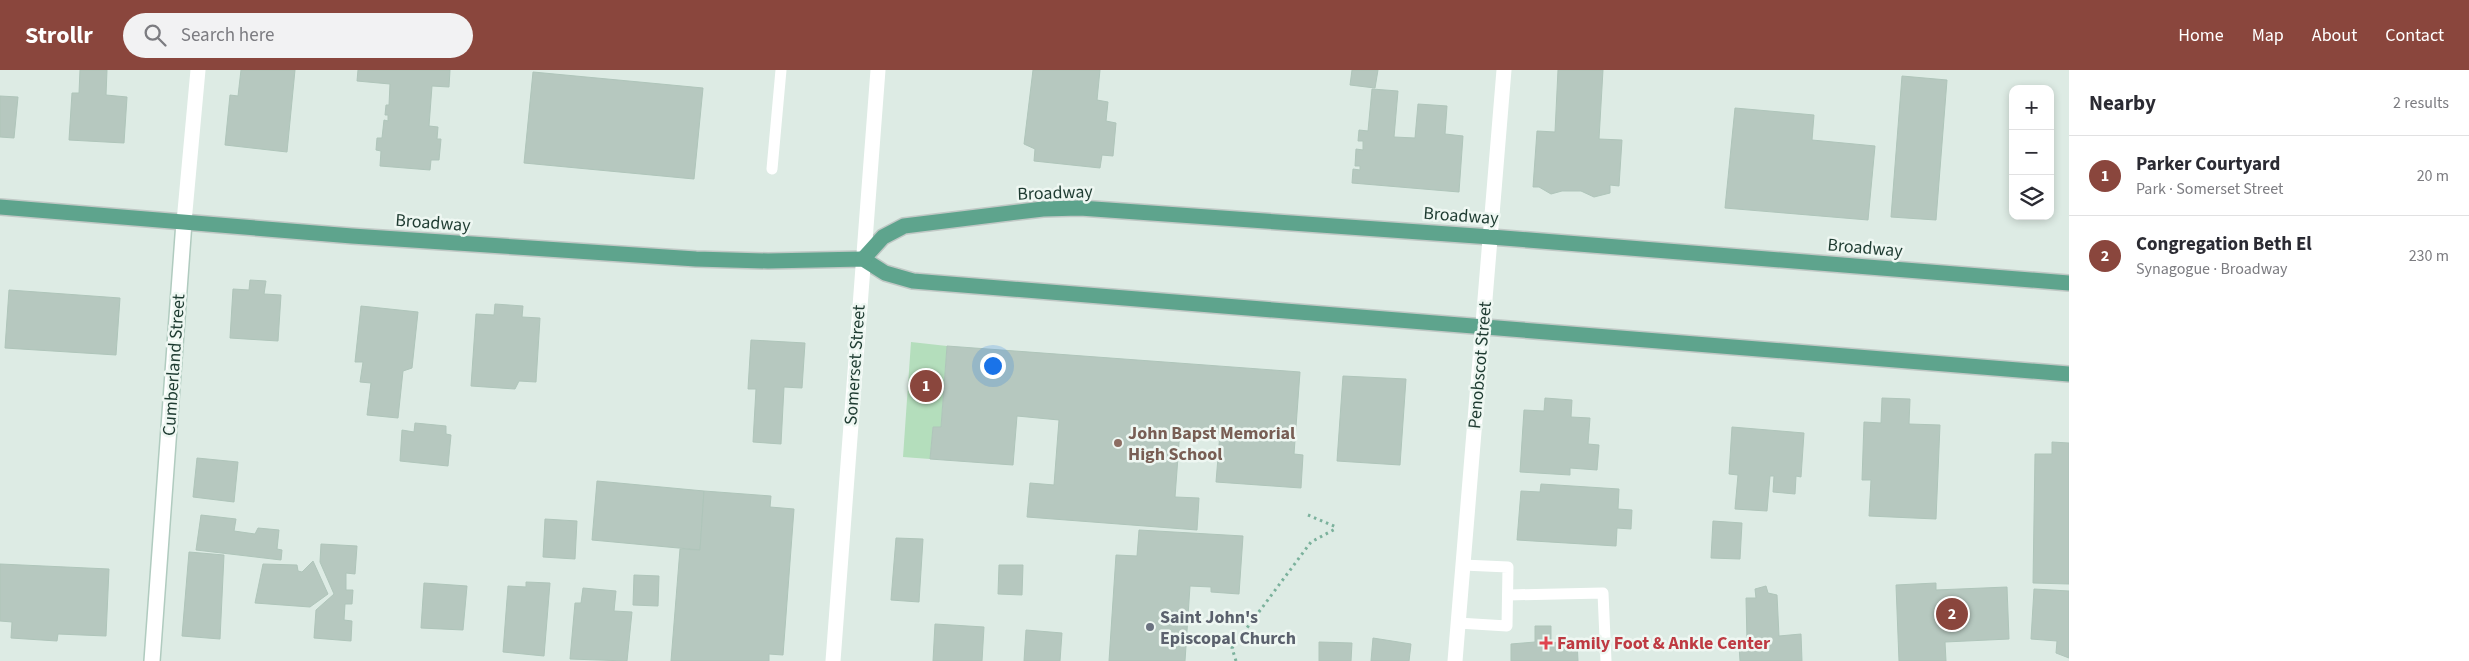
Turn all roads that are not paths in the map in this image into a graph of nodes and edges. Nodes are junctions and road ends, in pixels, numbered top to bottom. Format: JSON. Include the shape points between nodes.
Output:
{"nodes":[{"id":1,"x":198,"y":70,"type":"edge"},
{"id":2,"x":781,"y":70,"type":"edge"},
{"id":3,"x":878,"y":70,"type":"edge"},
{"id":4,"x":1504,"y":70,"type":"edge"},
{"id":5,"x":772,"y":169,"type":"dead end"},
{"id":6,"x":0,"y":207,"type":"edge"},
{"id":7,"x":184,"y":222,"type":"junction"},
{"id":8,"x":1490,"y":237,"type":"junction"},
{"id":9,"x":863,"y":259,"type":"junction"},
{"id":10,"x":2069,"y":283,"type":"edge"},
{"id":11,"x":1483,"y":328,"type":"junction"},
{"id":12,"x":2069,"y":374,"type":"edge"},
{"id":13,"x":1463,"y":565,"type":"junction"},
{"id":14,"x":1508,"y":595,"type":"junction"},
{"id":15,"x":1458,"y":623,"type":"junction"},
{"id":16,"x":152,"y":661,"type":"edge"},
{"id":17,"x":833,"y":661,"type":"edge"},
{"id":18,"x":1455,"y":661,"type":"edge"},
{"id":19,"x":1606,"y":661,"type":"edge"}],
"edges":[{"from":1,"to":7,"type":"street","name":"Cumberland Street"},
{"from":2,"to":5,"type":"lane"},
{"from":3,"to":9,"type":"street","name":"Somerset Street"},
{"from":4,"to":8,"type":"street","name":"Penobscot Street"},
{"from":6,"to":7,"type":"main road","name":"Broadway"},
{"from":7,"to":9,"type":"main road","name":"Broadway","via":[[696,259]]},
{"from":7,"to":16,"type":"street","name":"Cumberland Street"},
{"from":8,"to":9,"type":"main road","name":"Broadway","via":[[1060,208],[904,226],[883,238]]},
{"from":8,"to":10,"type":"main road","name":"Broadway"},
{"from":8,"to":11,"type":"street","name":"Penobscot Street"},
{"from":9,"to":11,"type":"main road","via":[[885,273],[913,281]]},
{"from":9,"to":17,"type":"street","name":"Somerset Street"},
{"from":11,"to":12,"type":"main road"},
{"from":11,"to":13,"type":"street","name":"Penobscot Street"},
{"from":13,"to":14,"type":"lane","via":[[1508,568]]},
{"from":13,"to":15,"type":"street","name":"Penobscot Street"},
{"from":14,"to":15,"type":"lane","via":[[1507,626]]},
{"from":14,"to":19,"type":"lane","via":[[1603,592]]},
{"from":15,"to":18,"type":"street","name":"Penobscot Street"}]}
